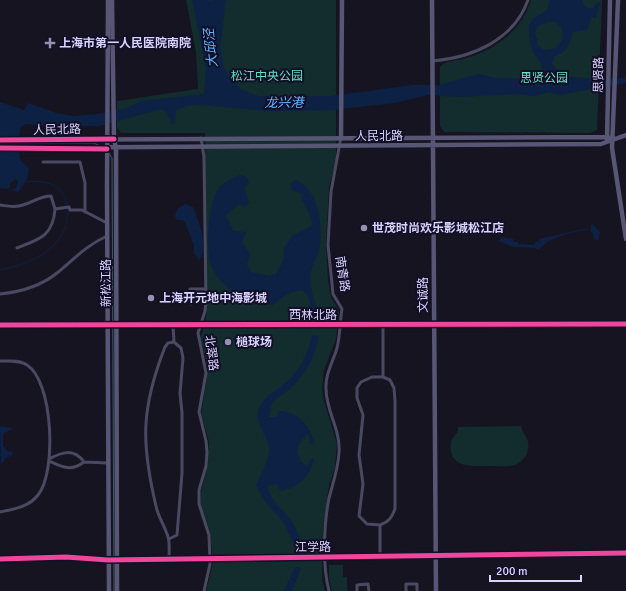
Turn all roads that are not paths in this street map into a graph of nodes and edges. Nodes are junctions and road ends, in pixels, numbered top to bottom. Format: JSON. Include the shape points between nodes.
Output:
{"nodes":[{"id":1,"x":108,"y":0,"type":"edge"},
{"id":2,"x":112,"y":0,"type":"edge"},
{"id":3,"x":342,"y":0,"type":"edge"},
{"id":4,"x":432,"y":0,"type":"edge"},
{"id":5,"x":528,"y":0,"type":"edge"},
{"id":6,"x":610,"y":0,"type":"edge"},
{"id":7,"x":618,"y":0,"type":"edge"},
{"id":8,"x":432,"y":61,"type":"junction"},
{"id":9,"x":626,"y":135,"type":"edge"},
{"id":10,"x":341,"y":137,"type":"junction"},
{"id":11,"x":201,"y":138,"type":"junction"},
{"id":12,"x":433,"y":138,"type":"junction"},
{"id":13,"x":114,"y":139,"type":"junction"},
{"id":14,"x":613,"y":139,"type":"junction"},
{"id":15,"x":0,"y":140,"type":"edge"},
{"id":16,"x":108,"y":140,"type":"junction"},
{"id":17,"x":607,"y":140,"type":"junction"},
{"id":18,"x":202,"y":146,"type":"junction"},
{"id":19,"x":340,"y":146,"type":"junction"},
{"id":20,"x":434,"y":146,"type":"junction"},
{"id":21,"x":0,"y":148,"type":"edge"},
{"id":22,"x":107,"y":148,"type":"junction"},
{"id":23,"x":116,"y":148,"type":"junction"},
{"id":24,"x":612,"y":148,"type":"junction"},
{"id":25,"x":43,"y":162,"type":"dead end"},
{"id":26,"x":0,"y":204,"type":"edge"},
{"id":27,"x":55,"y":209,"type":"junction"},
{"id":28,"x":85,"y":212,"type":"junction"},
{"id":29,"x":107,"y":223,"type":"junction"},
{"id":30,"x":107,"y":236,"type":"junction"},
{"id":31,"x":626,"y":239,"type":"edge"},
{"id":32,"x":17,"y":248,"type":"dead end"},
{"id":33,"x":205,"y":289,"type":"junction"},
{"id":34,"x":0,"y":294,"type":"edge"},
{"id":35,"x":190,"y":304,"type":"dead end"},
{"id":36,"x":0,"y":324,"type":"edge"},
{"id":37,"x":626,"y":324,"type":"edge"},
{"id":38,"x":107,"y":325,"type":"junction"},
{"id":39,"x":116,"y":325,"type":"junction"},
{"id":40,"x":173,"y":325,"type":"junction"},
{"id":41,"x":201,"y":325,"type":"junction"},
{"id":42,"x":383,"y":325,"type":"junction"},
{"id":43,"x":433,"y":325,"type":"junction"},
{"id":44,"x":339,"y":326,"type":"junction"},
{"id":45,"x":174,"y":342,"type":"junction"},
{"id":46,"x":0,"y":361,"type":"edge"},
{"id":47,"x":383,"y":377,"type":"junction"},
{"id":48,"x":49,"y":460,"type":"junction"},
{"id":49,"x":84,"y":462,"type":"junction"},
{"id":50,"x":108,"y":462,"type":"junction"},
{"id":51,"x":0,"y":512,"type":"edge"},
{"id":52,"x":380,"y":525,"type":"junction"},
{"id":53,"x":169,"y":539,"type":"junction"},
{"id":54,"x":626,"y":553,"type":"edge"},
{"id":55,"x":326,"y":557,"type":"junction"},
{"id":56,"x":380,"y":557,"type":"junction"},
{"id":57,"x":436,"y":557,"type":"junction"},
{"id":58,"x":169,"y":558,"type":"junction"},
{"id":59,"x":210,"y":558,"type":"junction"},
{"id":60,"x":0,"y":559,"type":"edge"},
{"id":61,"x":108,"y":560,"type":"junction"},
{"id":62,"x":117,"y":560,"type":"junction"},
{"id":63,"x":109,"y":591,"type":"edge"},
{"id":64,"x":117,"y":591,"type":"edge"},
{"id":65,"x":204,"y":591,"type":"edge"},
{"id":66,"x":329,"y":591,"type":"edge"},
{"id":67,"x":357,"y":591,"type":"edge"},
{"id":68,"x":369,"y":591,"type":"edge"},
{"id":69,"x":406,"y":591,"type":"edge"},
{"id":70,"x":417,"y":591,"type":"edge"},
{"id":71,"x":436,"y":591,"type":"edge"}],
"edges":[{"from":1,"to":16,"type":"main road","name":"新松江路"},
{"from":2,"to":13,"type":"main road","name":"新松江路"},
{"from":3,"to":10,"type":"main road","name":"南青路"},
{"from":4,"to":8,"type":"main road","name":"文诚路"},
{"from":5,"to":8,"type":"street","via":[[519,20],[501,38],[466,56]]},
{"from":6,"to":17,"type":"main road","name":"思贤路"},
{"from":7,"to":14,"type":"main road","name":"思贤路"},
{"from":8,"to":12,"type":"main road","name":"文诚路"},
{"from":9,"to":14,"type":"main road"},
{"from":10,"to":11,"type":"main road","name":"人民北路"},
{"from":10,"to":12,"type":"main road","name":"人民北路"},
{"from":10,"to":19,"type":"street","name":"南青路"},
{"from":11,"to":13,"type":"main road","name":"人民北路"},
{"from":11,"to":18,"type":"street","name":"北翠路"},
{"from":12,"to":17,"type":"main road","name":"人民北路"},
{"from":12,"to":20,"type":"main road","name":"文诚路"},
{"from":13,"to":16,"type":"main road","name":"人民北路"},
{"from":13,"to":23,"type":"main road","name":"新松江路"},
{"from":14,"to":17,"type":"main road"},
{"from":14,"to":24,"type":"main road","name":"思贤路"},
{"from":15,"to":16,"type":"main road","name":"人民北路"},
{"from":16,"to":22,"type":"main road","name":"新松江路"},
{"from":17,"to":20,"type":"main road","name":"人民北路","via":[[601,144]]},
{"from":17,"to":24,"type":"main road"},
{"from":18,"to":19,"type":"main road","name":"人民北路"},
{"from":18,"to":23,"type":"main road","name":"人民北路"},
{"from":18,"to":33,"type":"street","name":"北翠路"},
{"from":19,"to":20,"type":"main road","name":"人民北路"},
{"from":19,"to":44,"type":"street","name":"南青路","via":[[331,192],[328,245],[333,294],[342,309]]},
{"from":20,"to":43,"type":"main road","name":"文诚路"},
{"from":21,"to":22,"type":"main road","name":"人民北路"},
{"from":22,"to":23,"type":"main road","name":"人民北路"},
{"from":22,"to":29,"type":"main road","name":"新松江路"},
{"from":23,"to":39,"type":"main road","name":"新松江路"},
{"from":24,"to":31,"type":"main road","name":"思贤路"},
{"from":25,"to":28,"type":"street","via":[[80,162],[85,183]]},
{"from":26,"to":27,"type":"street","via":[[19,206],[51,196]]},
{"from":27,"to":28,"type":"street","via":[[67,208]]},
{"from":27,"to":32,"type":"street","via":[[52,226],[44,236]]},
{"from":28,"to":29,"type":"street"},
{"from":29,"to":30,"type":"main road","name":"新松江路"},
{"from":30,"to":34,"type":"street","via":[[94,242],[56,274],[20,291]]},
{"from":30,"to":38,"type":"main road","name":"新松江路"},
{"from":33,"to":35,"type":"street","via":[[190,289]]},
{"from":33,"to":41,"type":"street","name":"北翠路","via":[[205,311]]},
{"from":36,"to":38,"type":"main road","name":"西林北路"},
{"from":37,"to":43,"type":"main road","name":"西林北路"},
{"from":38,"to":39,"type":"main road","name":"西林北路"},
{"from":38,"to":50,"type":"main road","name":"新松江路"},
{"from":39,"to":40,"type":"main road","name":"西林北路"},
{"from":39,"to":62,"type":"main road","name":"新松江路"},
{"from":40,"to":41,"type":"main road","name":"西林北路"},
{"from":40,"to":45,"type":"street"},
{"from":41,"to":44,"type":"main road","name":"西林北路"},
{"from":41,"to":59,"type":"street","name":"北翠路","via":[[198,333],[206,373],[199,412],[207,452],[199,490],[199,504],[208,535]]},
{"from":42,"to":43,"type":"main road","name":"西林北路"},
{"from":42,"to":44,"type":"main road","name":"西林北路"},
{"from":42,"to":47,"type":"street"},
{"from":43,"to":57,"type":"main road","name":"文诚路"},
{"from":44,"to":55,"type":"street","name":"南青路","via":[[339,340],[325,388],[340,442],[325,524]]},
{"from":45,"to":53,"type":"street","via":[[181,348],[182,358],[182,473],[177,535]]},
{"from":45,"to":53,"type":"street","via":[[168,343],[165,347],[150,388],[145,429],[146,455],[157,512]]},
{"from":46,"to":48,"type":"street","via":[[26,364],[35,372],[49,420]]},
{"from":47,"to":52,"type":"street","via":[[390,380],[394,388],[395,509],[392,517]]},
{"from":47,"to":52,"type":"street","via":[[372,377],[361,382],[357,388],[362,415],[359,455],[364,484],[359,516],[367,524]]},
{"from":48,"to":49,"type":"street","via":[[62,468],[75,467]]},
{"from":48,"to":49,"type":"street","via":[[60,452],[67,451]]},
{"from":48,"to":51,"type":"street","via":[[43,487],[32,501],[18,508]]},
{"from":49,"to":50,"type":"street"},
{"from":50,"to":61,"type":"main road","name":"新松江路"},
{"from":52,"to":56,"type":"street"},
{"from":53,"to":58,"type":"street"},
{"from":54,"to":57,"type":"main road","name":"江学路"},
{"from":55,"to":56,"type":"main road","name":"江学路"},
{"from":55,"to":59,"type":"main road","name":"江学路"},
{"from":55,"to":66,"type":"street","name":"南青路"},
{"from":56,"to":57,"type":"main road","name":"江学路"},
{"from":57,"to":71,"type":"main road","name":"文诚路"},
{"from":58,"to":59,"type":"main road","name":"江学路"},
{"from":58,"to":62,"type":"main road","name":"江学路"},
{"from":59,"to":65,"type":"street","name":"北翠路"},
{"from":60,"to":61,"type":"main road","name":"江学路","via":[[66,557]]},
{"from":61,"to":62,"type":"main road","name":"江学路"},
{"from":61,"to":63,"type":"main road","name":"新松江路"},
{"from":62,"to":64,"type":"main road","name":"新松江路"},
{"from":67,"to":68,"type":"street","via":[[357,585],[368,584]]},
{"from":69,"to":70,"type":"street","via":[[406,584],[417,584]]}]}
